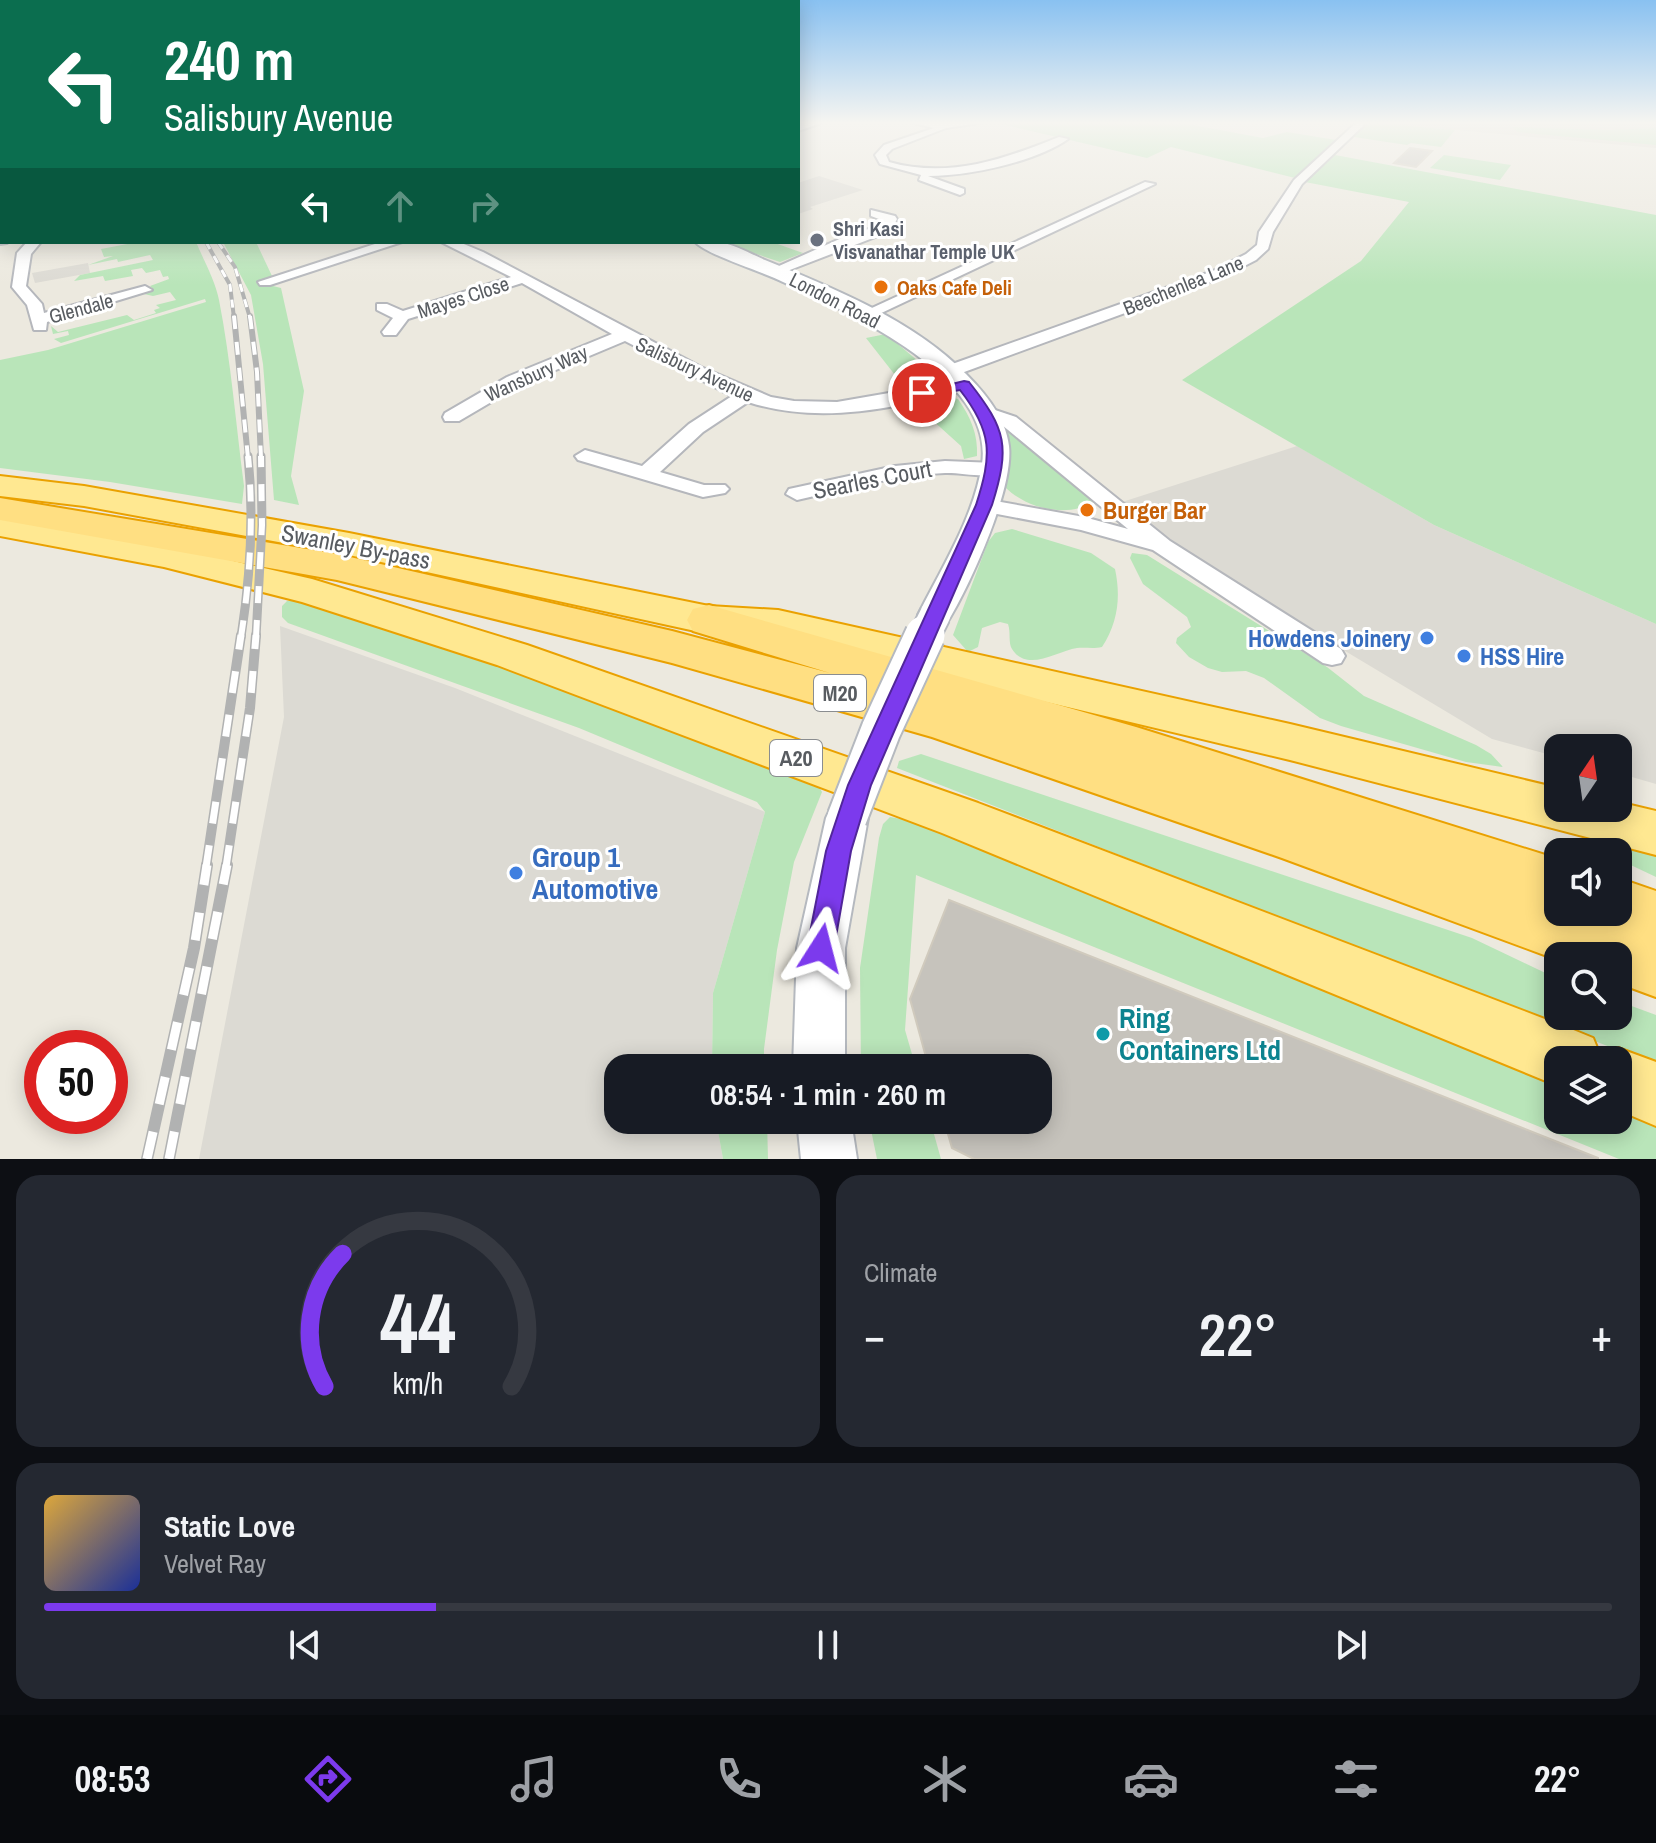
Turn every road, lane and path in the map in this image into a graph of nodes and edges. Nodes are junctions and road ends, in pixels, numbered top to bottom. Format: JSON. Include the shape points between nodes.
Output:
{"nodes":[{"id":1,"x":924,"y":177,"type":"edge"},
{"id":2,"x":1302,"y":177,"type":"edge"},
{"id":3,"x":1149,"y":184,"type":"dead end"},
{"id":4,"x":960,"y":191,"type":"dead end"},
{"id":5,"x":875,"y":213,"type":"dead end"},
{"id":6,"x":32,"y":244,"type":"edge"},
{"id":7,"x":388,"y":244,"type":"edge"},
{"id":8,"x":452,"y":244,"type":"edge"},
{"id":9,"x":709,"y":244,"type":"edge"},
{"id":10,"x":777,"y":270,"type":"junction"},
{"id":11,"x":523,"y":278,"type":"junction"},
{"id":12,"x":265,"y":282,"type":"dead end"},
{"id":13,"x":19,"y":287,"type":"junction"},
{"id":14,"x":0,"y":290,"type":"edge"},
{"id":15,"x":145,"y":290,"type":"dead end"},
{"id":16,"x":382,"y":307,"type":"dead end"},
{"id":17,"x":869,"y":313,"type":"junction"},
{"id":18,"x":402,"y":316,"type":"junction"},
{"id":19,"x":390,"y":332,"type":"dead end"},
{"id":20,"x":624,"y":335,"type":"junction"},
{"id":21,"x":957,"y":378,"type":"junction"},
{"id":22,"x":744,"y":396,"type":"junction"},
{"id":23,"x":986,"y":413,"type":"junction"},
{"id":24,"x":452,"y":417,"type":"dead end"},
{"id":25,"x":585,"y":456,"type":"dead end"},
{"id":26,"x":995,"y":469,"type":"junction"},
{"id":27,"x":645,"y":475,"type":"junction"},
{"id":28,"x":0,"y":486,"type":"edge"},
{"id":29,"x":718,"y":489,"type":"dead end"},
{"id":30,"x":797,"y":494,"type":"dead end"},
{"id":31,"x":984,"y":505,"type":"junction"},
{"id":32,"x":0,"y":509,"type":"edge"},
{"id":33,"x":0,"y":525,"type":"edge"},
{"id":34,"x":1162,"y":546,"type":"junction"},
{"id":35,"x":709,"y":620,"type":"junction"},
{"id":36,"x":1332,"y":656,"type":"dead end"},
{"id":37,"x":1656,"y":833,"type":"edge"},
{"id":38,"x":1544,"y":881,"type":"edge"},
{"id":39,"x":1632,"y":911,"type":"edge"},
{"id":40,"x":1656,"y":919,"type":"edge"},
{"id":41,"x":1656,"y":966,"type":"edge"},
{"id":42,"x":1544,"y":1049,"type":"edge"},
{"id":43,"x":819,"y":1054,"type":"edge"},
{"id":44,"x":1632,"y":1085,"type":"edge"},
{"id":45,"x":1656,"y":1094,"type":"edge"},
{"id":46,"x":826,"y":1134,"type":"edge"},
{"id":47,"x":829,"y":1159,"type":"edge"}],
"edges":[{"from":1,"to":4,"type":"street"},
{"from":2,"to":21,"type":"street","name":"Beechenlea Lane","via":[[1266,232],[1263,246],[1251,257]]},
{"from":3,"to":17,"type":"street"},
{"from":5,"to":10,"type":"street","via":[[891,219],[886,228]]},
{"from":6,"to":13,"type":"street","name":"Glendale","via":[[22,257]]},
{"from":7,"to":12,"type":"street"},
{"from":8,"to":11,"type":"street","name":"Salisbury Avenue"},
{"from":9,"to":10,"type":"main road","name":"London Road"},
{"from":10,"to":17,"type":"main road","name":"London Road"},
{"from":11,"to":18,"type":"street","name":"Mayes Close"},
{"from":11,"to":20,"type":"street","name":"Salisbury Avenue"},
{"from":13,"to":14,"type":"street","name":"Glendale"},
{"from":13,"to":15,"type":"street","name":"Glendale","via":[[34,304],[39,323]]},
{"from":16,"to":18,"type":"street","name":"Mayes Close"},
{"from":17,"to":21,"type":"main road","name":"London Road"},
{"from":18,"to":19,"type":"street","name":"Mayes Close"},
{"from":20,"to":22,"type":"street","name":"Salisbury Avenue"},
{"from":20,"to":24,"type":"street","name":"Wansbury Way","via":[[518,378]]},
{"from":21,"to":22,"type":"street","name":"Salisbury Avenue","via":[[834,408],[795,407]]},
{"from":21,"to":23,"type":"main road","name":"London Road"},
{"from":22,"to":27,"type":"street","via":[[696,428]]},
{"from":23,"to":26,"type":"main road","name":"London Road","via":[[996,443]]},
{"from":23,"to":34,"type":"street","name":"London Road","via":[[1009,421]]},
{"from":25,"to":27,"type":"street"},
{"from":26,"to":30,"type":"street","name":"Searles Court","via":[[921,467]]},
{"from":26,"to":31,"type":"main road","name":"London Road"},
{"from":27,"to":29,"type":"street","via":[[703,491]]},
{"from":28,"to":35,"type":"highway","name":"Swanley By-pass","via":[[349,544]]},
{"from":31,"to":34,"type":"street","name":"London Road"},
{"from":31,"to":43,"type":"main road","name":"London Road","bridge":true,"via":[[881,730],[847,818],[821,948]]},
{"from":32,"to":41,"type":"highway","number":"M20","via":[[337,567],[672,647],[941,721]]},
{"from":33,"to":42,"type":"highway","number":"A20","via":[[164,556],[312,592],[512,655],[960,818]]},
{"from":34,"to":36,"type":"street","name":"London Road"},
{"from":35,"to":37,"type":"highway","name":"Swanley By-pass","via":[[792,627]]},
{"from":35,"to":38,"type":"highway","number":"M20","via":[[1196,766]]},
{"from":39,"to":40,"type":"highway"},
{"from":44,"to":45,"type":"highway"},
{"from":46,"to":47,"type":"main road"}]}
